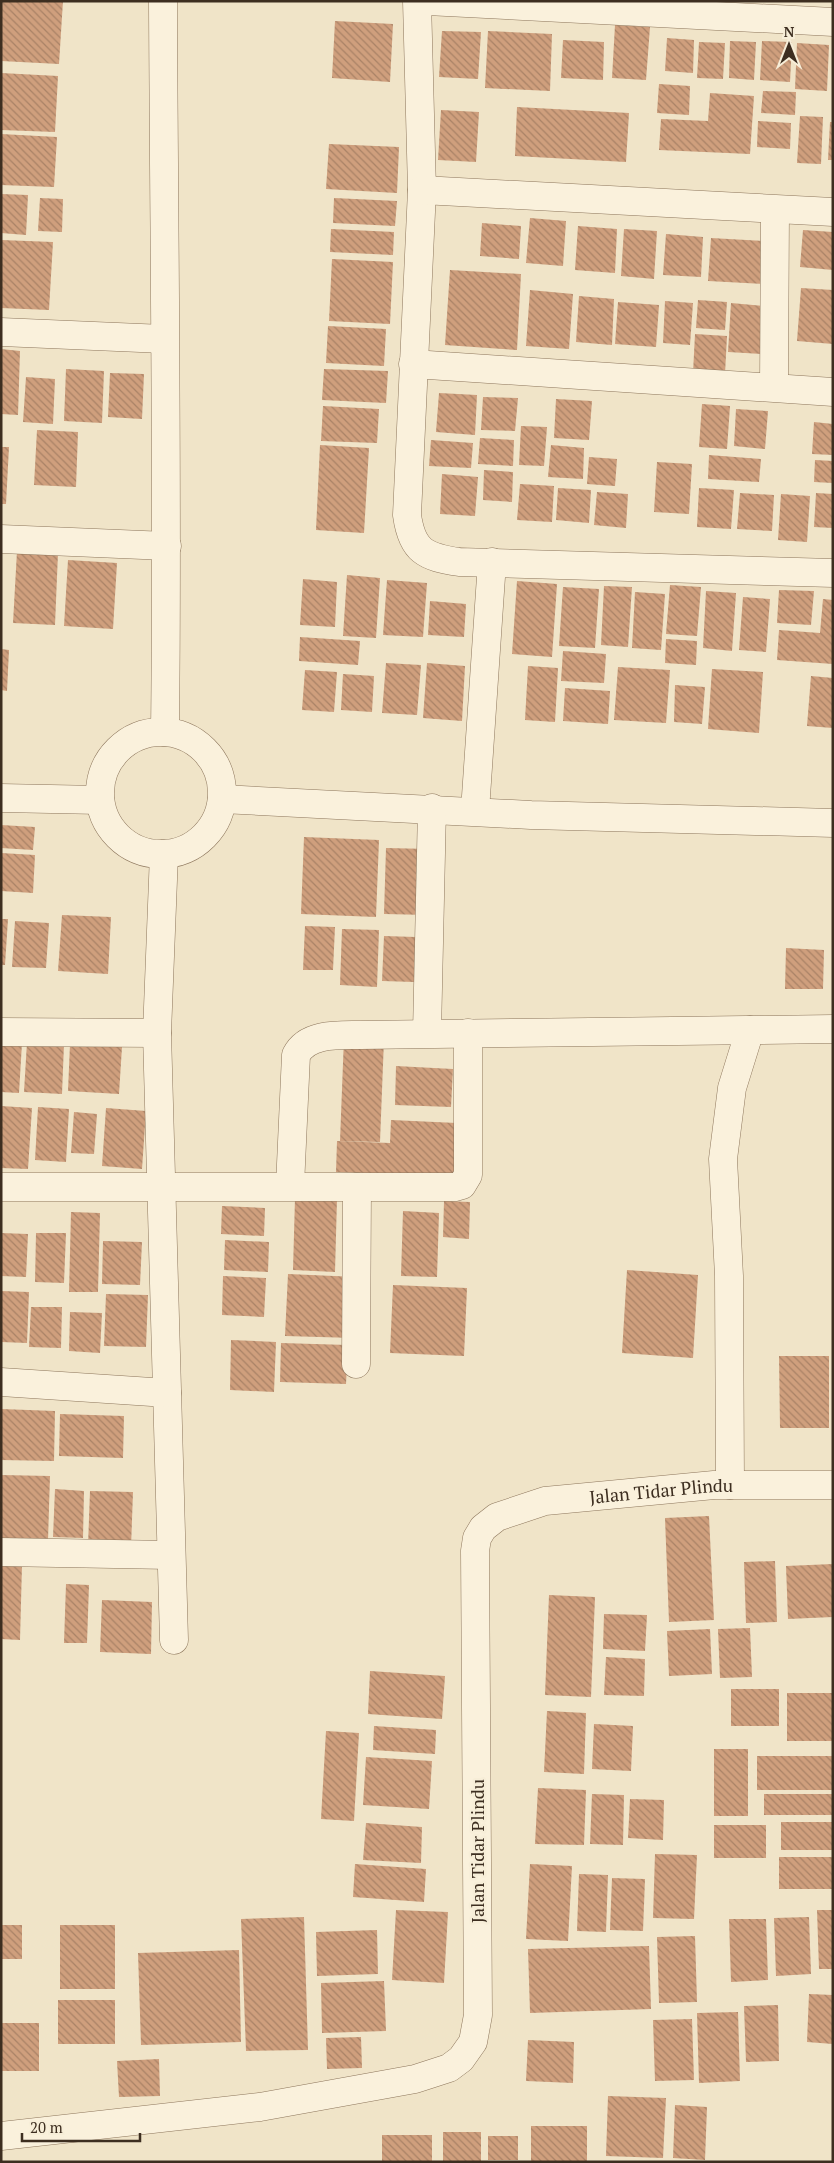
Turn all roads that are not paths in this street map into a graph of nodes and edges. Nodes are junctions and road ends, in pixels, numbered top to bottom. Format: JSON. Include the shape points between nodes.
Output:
{"nodes":[{"id":1,"x":163,"y":1,"type":"edge"},
{"id":2,"x":417,"y":1,"type":"edge"},
{"id":3,"x":427,"y":1,"type":"edge"},
{"id":4,"x":833,"y":22,"type":"edge"},
{"id":5,"x":422,"y":190,"type":"junction"},
{"id":6,"x":775,"y":210,"type":"junction"},
{"id":7,"x":833,"y":212,"type":"edge"},
{"id":8,"x":1,"y":332,"type":"edge"},
{"id":9,"x":164,"y":339,"type":"junction"},
{"id":10,"x":414,"y":364,"type":"junction"},
{"id":11,"x":774,"y":388,"type":"junction"},
{"id":12,"x":833,"y":392,"type":"edge"},
{"id":13,"x":1,"y":539,"type":"edge"},
{"id":14,"x":167,"y":546,"type":"junction"},
{"id":15,"x":492,"y":562,"type":"junction"},
{"id":16,"x":833,"y":574,"type":"edge"},
{"id":17,"x":165,"y":732,"type":"junction"},
{"id":18,"x":1,"y":798,"type":"edge"},
{"id":19,"x":222,"y":799,"type":"junction"},
{"id":20,"x":100,"y":800,"type":"junction"},
{"id":21,"x":432,"y":808,"type":"junction"},
{"id":22,"x":475,"y":811,"type":"junction"},
{"id":23,"x":833,"y":823,"type":"edge"},
{"id":24,"x":164,"y":854,"type":"junction"},
{"id":25,"x":750,"y":1030,"type":"junction"},
{"id":26,"x":833,"y":1030,"type":"edge"},
{"id":27,"x":1,"y":1032,"type":"edge"},
{"id":28,"x":157,"y":1033,"type":"junction"},
{"id":29,"x":427,"y":1033,"type":"junction"},
{"id":30,"x":468,"y":1033,"type":"junction"},
{"id":31,"x":290,"y":1186,"type":"junction"},
{"id":32,"x":1,"y":1187,"type":"edge"},
{"id":33,"x":357,"y":1187,"type":"junction"},
{"id":34,"x":162,"y":1188,"type":"junction"},
{"id":35,"x":356,"y":1364,"type":"dead end"},
{"id":36,"x":1,"y":1382,"type":"edge"},
{"id":37,"x":167,"y":1393,"type":"junction"},
{"id":38,"x":730,"y":1485,"type":"junction"},
{"id":39,"x":833,"y":1485,"type":"edge"},
{"id":40,"x":1,"y":1552,"type":"edge"},
{"id":41,"x":170,"y":1555,"type":"junction"},
{"id":42,"x":174,"y":1640,"type":"dead end"},
{"id":43,"x":1,"y":2136,"type":"edge"}],
"edges":[{"from":1,"to":9,"type":"street"},
{"from":2,"to":5,"type":"street"},
{"from":3,"to":4,"type":"street"},
{"from":5,"to":6,"type":"street"},
{"from":5,"to":10,"type":"street"},
{"from":6,"to":7,"type":"street"},
{"from":6,"to":11,"type":"street"},
{"from":8,"to":9,"type":"street"},
{"from":9,"to":14,"type":"street"},
{"from":10,"to":11,"type":"street"},
{"from":10,"to":15,"type":"street","via":[[407,515],[412,538],[418,548],[430,556],[459,562]]},
{"from":11,"to":12,"type":"street"},
{"from":13,"to":14,"type":"street"},
{"from":14,"to":17,"type":"street"},
{"from":15,"to":16,"type":"street"},
{"from":15,"to":22,"type":"street"},
{"from":17,"to":19,"type":"street","via":[[196,742],[208,753],[222,782]]},
{"from":17,"to":20,"type":"street","via":[[144,734],[124,744],[114,754],[101,779]]},
{"from":18,"to":20,"type":"street"},
{"from":19,"to":21,"type":"street"},
{"from":19,"to":24,"type":"street","via":[[210,831],[197,844]]},
{"from":20,"to":24,"type":"street","via":[[106,822],[121,840],[141,851]]},
{"from":21,"to":22,"type":"street"},
{"from":21,"to":29,"type":"street"},
{"from":22,"to":23,"type":"street"},
{"from":24,"to":28,"type":"street"},
{"from":25,"to":26,"type":"street"},
{"from":25,"to":30,"type":"street"},
{"from":25,"to":38,"type":"street","via":[[732,1088],[723,1159],[729,1276]]},
{"from":27,"to":28,"type":"street"},
{"from":28,"to":34,"type":"street"},
{"from":29,"to":30,"type":"street"},
{"from":29,"to":31,"type":"street","via":[[342,1035],[300,1046],[296,1055]]},
{"from":30,"to":33,"type":"street","via":[[466,1181],[455,1187]]},
{"from":31,"to":33,"type":"street"},
{"from":31,"to":34,"type":"street"},
{"from":32,"to":34,"type":"street"},
{"from":33,"to":35,"type":"street"},
{"from":34,"to":37,"type":"street"},
{"from":36,"to":37,"type":"street"},
{"from":37,"to":41,"type":"street"},
{"from":38,"to":39,"type":"street","name":"Jalan Tidar Plindu"},
{"from":38,"to":43,"type":"street","name":"Jalan Tidar Plindu","via":[[545,1501],[497,1517],[483,1528],[477,1538],[478,2014],[473,2042],[461,2059],[449,2068],[415,2079],[260,2107]]},
{"from":40,"to":41,"type":"street"},
{"from":41,"to":42,"type":"street"}]}
